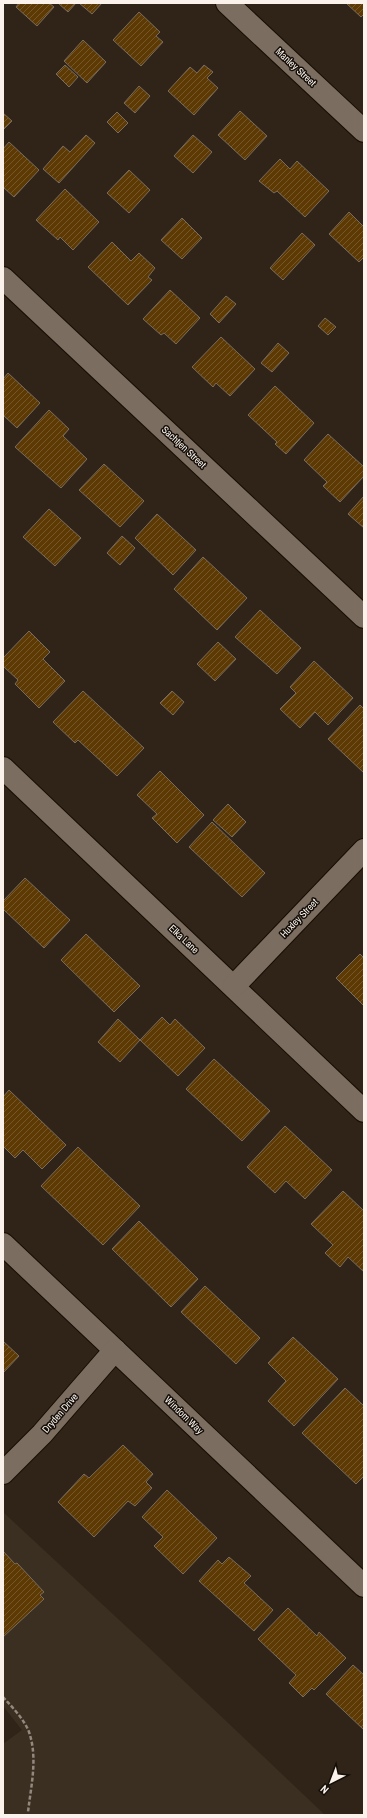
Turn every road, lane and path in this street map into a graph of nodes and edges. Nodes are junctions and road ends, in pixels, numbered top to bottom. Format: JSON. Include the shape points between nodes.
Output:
{"nodes":[{"id":1,"x":227,"y":3,"type":"edge"},
{"id":2,"x":364,"y":131,"type":"edge"},
{"id":3,"x":3,"y":278,"type":"edge"},
{"id":4,"x":364,"y":617,"type":"edge"},
{"id":5,"x":3,"y":768,"type":"edge"},
{"id":6,"x":364,"y":850,"type":"edge"},
{"id":7,"x":234,"y":986,"type":"junction"},
{"id":8,"x":364,"y":1111,"type":"edge"},
{"id":9,"x":3,"y":1244,"type":"edge"},
{"id":10,"x":115,"y":1350,"type":"junction"},
{"id":11,"x":3,"y":1473,"type":"edge"},
{"id":12,"x":364,"y":1586,"type":"edge"},
{"id":13,"x":3,"y":1697,"type":"edge"},
{"id":14,"x":28,"y":1812,"type":"dead end"}],
"edges":[{"from":1,"to":2,"type":"street","name":"Manley Street"},
{"from":3,"to":4,"type":"street","name":"Sachtjen Street"},
{"from":5,"to":7,"type":"street","name":"Elka Lane"},
{"from":6,"to":7,"type":"street","name":"Huxley Street"},
{"from":7,"to":8,"type":"street","name":"Elka Lane"},
{"from":9,"to":10,"type":"street","name":"Windom Way"},
{"from":10,"to":11,"type":"street","name":"Dryden Drive","via":[[42,1434]]},
{"from":10,"to":12,"type":"street","name":"Windom Way"},
{"from":13,"to":14,"type":"path","via":[[28,1731],[34,1757]]}]}
